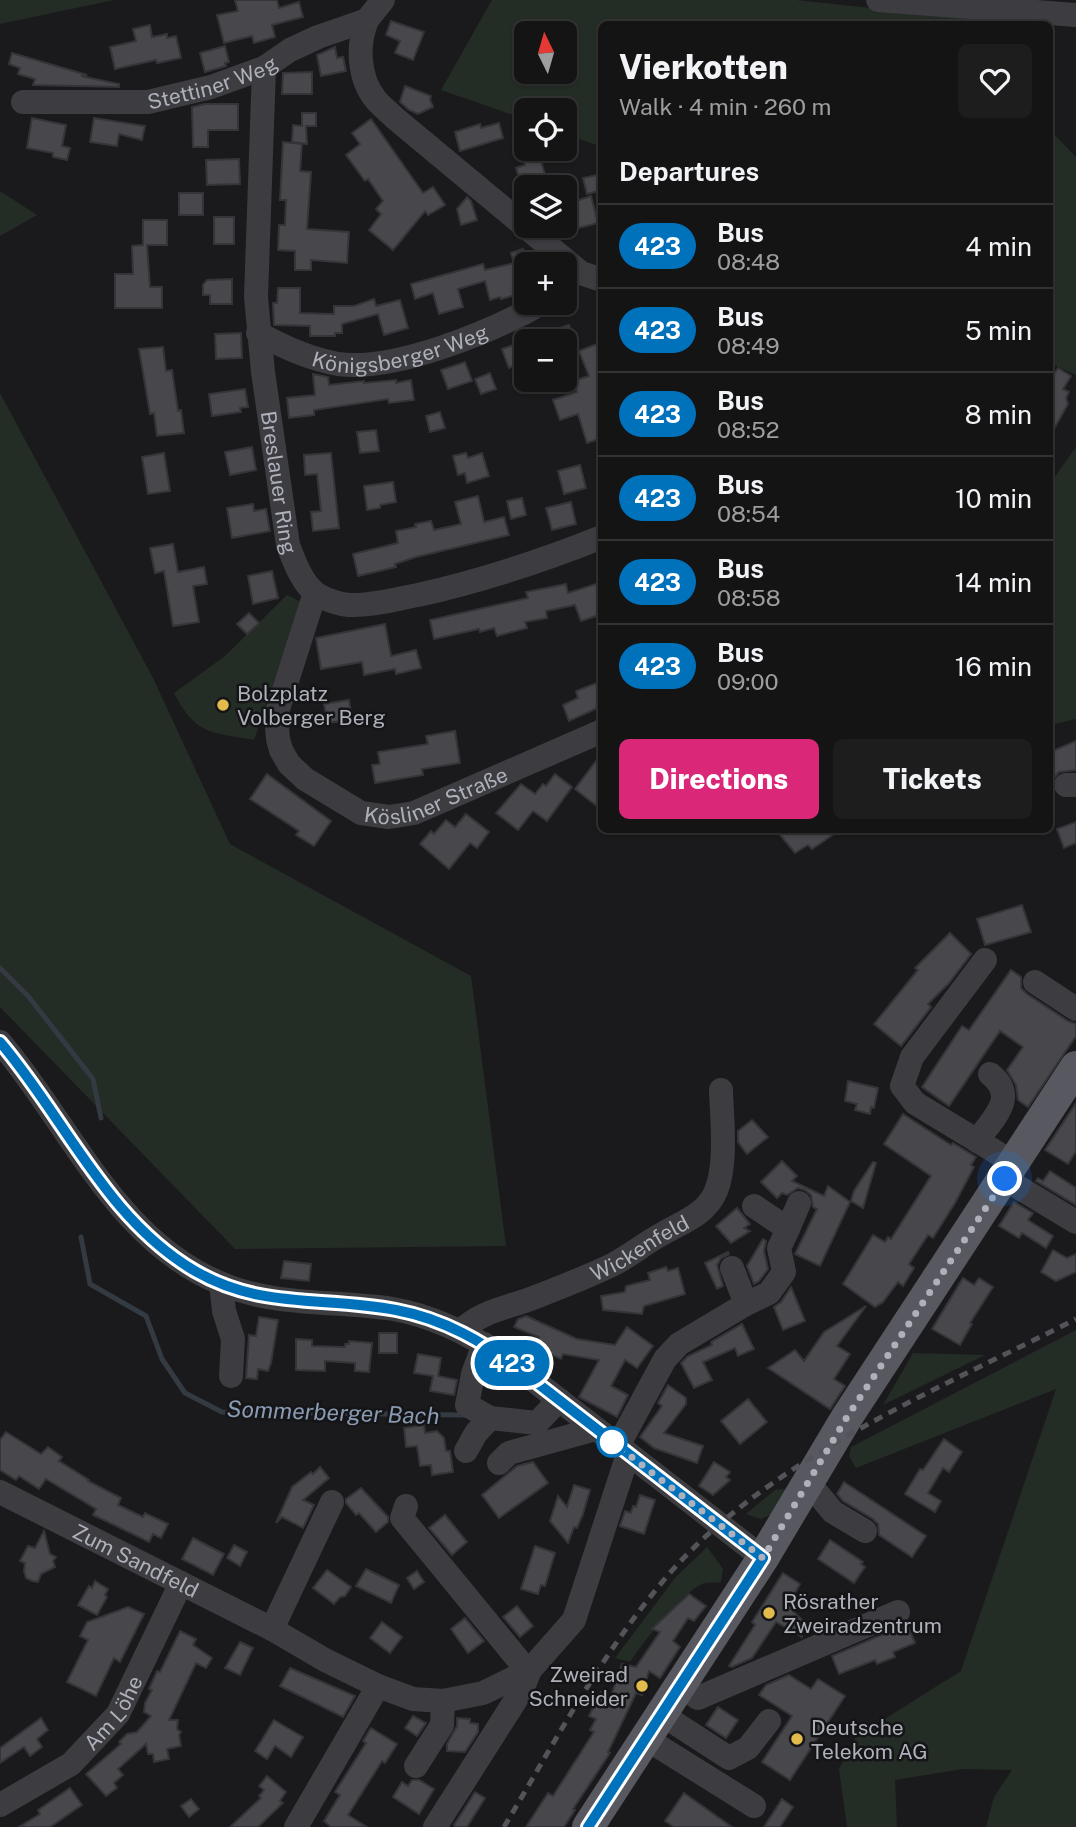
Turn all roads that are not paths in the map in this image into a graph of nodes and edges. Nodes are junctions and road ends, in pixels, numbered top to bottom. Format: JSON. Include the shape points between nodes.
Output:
{"nodes":[{"id":1,"x":383,"y":0,"type":"edge"},
{"id":2,"x":878,"y":0,"type":"edge"},
{"id":3,"x":1070,"y":18,"type":"edge"},
{"id":4,"x":367,"y":20,"type":"junction"},
{"id":5,"x":264,"y":68,"type":"junction"},
{"id":6,"x":23,"y":102,"type":"dead end"},
{"id":7,"x":583,"y":280,"type":"edge"},
{"id":8,"x":518,"y":315,"type":"edge"},
{"id":9,"x":258,"y":333,"type":"junction"},
{"id":10,"x":598,"y":538,"type":"edge"},
{"id":11,"x":315,"y":593,"type":"junction"},
{"id":12,"x":598,"y":733,"type":"edge"},
{"id":13,"x":985,"y":960,"type":"dead end"},
{"id":14,"x":1035,"y":982,"type":"dead end"},
{"id":15,"x":1076,"y":1009,"type":"edge"},
{"id":16,"x":0,"y":1042,"type":"edge"},
{"id":17,"x":1076,"y":1068,"type":"edge"},
{"id":18,"x":990,"y":1074,"type":"dead end"},
{"id":19,"x":721,"y":1090,"type":"dead end"},
{"id":20,"x":977,"y":1140,"type":"junction"},
{"id":21,"x":1010,"y":1171,"type":"junction"},
{"id":22,"x":799,"y":1203,"type":"dead end"},
{"id":23,"x":754,"y":1206,"type":"dead end"},
{"id":24,"x":1076,"y":1222,"type":"edge"},
{"id":25,"x":788,"y":1229,"type":"junction"},
{"id":26,"x":733,"y":1268,"type":"dead end"},
{"id":27,"x":221,"y":1284,"type":"junction"},
{"id":28,"x":746,"y":1304,"type":"junction"},
{"id":29,"x":461,"y":1331,"type":"junction"},
{"id":30,"x":484,"y":1344,"type":"junction"},
{"id":31,"x":231,"y":1376,"type":"dead end"},
{"id":32,"x":559,"y":1400,"type":"junction"},
{"id":33,"x":490,"y":1418,"type":"junction"},
{"id":34,"x":596,"y":1429,"type":"junction"},
{"id":35,"x":623,"y":1450,"type":"junction"},
{"id":36,"x":467,"y":1451,"type":"dead end"},
{"id":37,"x":499,"y":1462,"type":"dead end"},
{"id":38,"x":806,"y":1487,"type":"junction"},
{"id":39,"x":0,"y":1492,"type":"edge"},
{"id":40,"x":332,"y":1502,"type":"dead end"},
{"id":41,"x":406,"y":1506,"type":"dead end"},
{"id":42,"x":865,"y":1531,"type":"dead end"},
{"id":43,"x":763,"y":1558,"type":"junction"},
{"id":44,"x":181,"y":1583,"type":"junction"},
{"id":45,"x":898,"y":1612,"type":"dead end"},
{"id":46,"x":272,"y":1629,"type":"junction"},
{"id":47,"x":530,"y":1670,"type":"junction"},
{"id":48,"x":680,"y":1685,"type":"junction"},
{"id":49,"x":378,"y":1686,"type":"junction"},
{"id":50,"x":443,"y":1701,"type":"junction"},
{"id":51,"x":769,"y":1721,"type":"dead end"},
{"id":52,"x":653,"y":1726,"type":"junction"},
{"id":53,"x":416,"y":1766,"type":"dead end"},
{"id":54,"x":0,"y":1805,"type":"edge"},
{"id":55,"x":754,"y":1806,"type":"dead end"},
{"id":56,"x":296,"y":1827,"type":"edge"},
{"id":57,"x":435,"y":1827,"type":"edge"},
{"id":58,"x":588,"y":1827,"type":"edge"}],
"edges":[{"from":1,"to":4,"type":"street"},
{"from":2,"to":3,"type":"street"},
{"from":4,"to":5,"type":"street","name":"Stettiner Weg","via":[[290,50]]},
{"from":4,"to":7,"type":"street","via":[[360,47],[365,79],[375,99]]},
{"from":5,"to":6,"type":"street","name":"Stettiner Weg","via":[[148,102]]},
{"from":5,"to":9,"type":"street","name":"Breslauer Ring","via":[[256,257]]},
{"from":8,"to":9,"type":"street","name":"Königsberger Weg","via":[[439,348],[354,364],[318,360]]},
{"from":9,"to":11,"type":"street","name":"Breslauer Ring","via":[[288,545]]},
{"from":10,"to":11,"type":"street","via":[[519,568],[388,601],[346,605]]},
{"from":11,"to":12,"type":"street","name":"Kösliner Straße","via":[[276,715],[278,739],[289,764],[305,779],[361,813],[389,817],[414,813]]},
{"from":13,"to":20,"type":"street","via":[[912,1057],[902,1086],[915,1103]]},
{"from":14,"to":15,"type":"street"},
{"from":16,"to":27,"type":"street","via":[[135,1224],[174,1257]]},
{"from":17,"to":21,"type":"main road"},
{"from":18,"to":20,"type":"street","via":[[1002,1086],[1004,1096]]},
{"from":19,"to":29,"type":"street","name":"Wickenfeld","via":[[720,1178],[706,1206],[686,1223],[614,1264],[472,1319]]},
{"from":20,"to":21,"type":"street"},
{"from":21,"to":24,"type":"street"},
{"from":21,"to":38,"type":"main road","via":[[847,1417]]},
{"from":22,"to":25,"type":"street"},
{"from":23,"to":25,"type":"street"},
{"from":25,"to":28,"type":"street","name":"Zum Sandfeld","via":[[779,1248],[784,1272],[769,1293]]},
{"from":26,"to":28,"type":"street"},
{"from":27,"to":29,"type":"street","via":[[274,1298],[394,1309]]},
{"from":27,"to":31,"type":"street","via":[[233,1339]]},
{"from":28,"to":35,"type":"street","name":"Zum Sandfeld","via":[[679,1344],[665,1359]]},
{"from":29,"to":30,"type":"street"},
{"from":30,"to":32,"type":"street"},
{"from":30,"to":33,"type":"street","via":[[467,1405]]},
{"from":32,"to":33,"type":"street","via":[[537,1423]]},
{"from":32,"to":34,"type":"street"},
{"from":33,"to":36,"type":"street"},
{"from":34,"to":35,"type":"street"},
{"from":34,"to":37,"type":"street","via":[[509,1453]]},
{"from":35,"to":43,"type":"street"},
{"from":35,"to":47,"type":"street","name":"Zum Sandfeld","via":[[574,1620]]},
{"from":38,"to":42,"type":"street","via":[[833,1513]]},
{"from":38,"to":43,"type":"main road"},
{"from":39,"to":44,"type":"street","name":"Zum Sandfeld"},
{"from":40,"to":46,"type":"street"},
{"from":41,"to":47,"type":"street","via":[[402,1518]]},
{"from":43,"to":48,"type":"main road"},
{"from":44,"to":46,"type":"street","name":"Zum Sandfeld"},
{"from":44,"to":54,"type":"street","name":"Am Löhe","via":[[118,1714],[71,1764]]},
{"from":45,"to":48,"type":"street","via":[[698,1698]]},
{"from":46,"to":49,"type":"street","name":"Zum Sandfeld"},
{"from":47,"to":50,"type":"street","name":"Zum Sandfeld","via":[[483,1693]]},
{"from":47,"to":57,"type":"street","via":[[522,1690]]},
{"from":48,"to":52,"type":"main road"},
{"from":49,"to":50,"type":"street","name":"Zum Sandfeld","via":[[413,1699]]},
{"from":49,"to":56,"type":"street"},
{"from":50,"to":53,"type":"street","via":[[442,1725]]},
{"from":51,"to":52,"type":"street","via":[[748,1748],[729,1758]]},
{"from":52,"to":55,"type":"street"},
{"from":52,"to":58,"type":"main road"}]}
